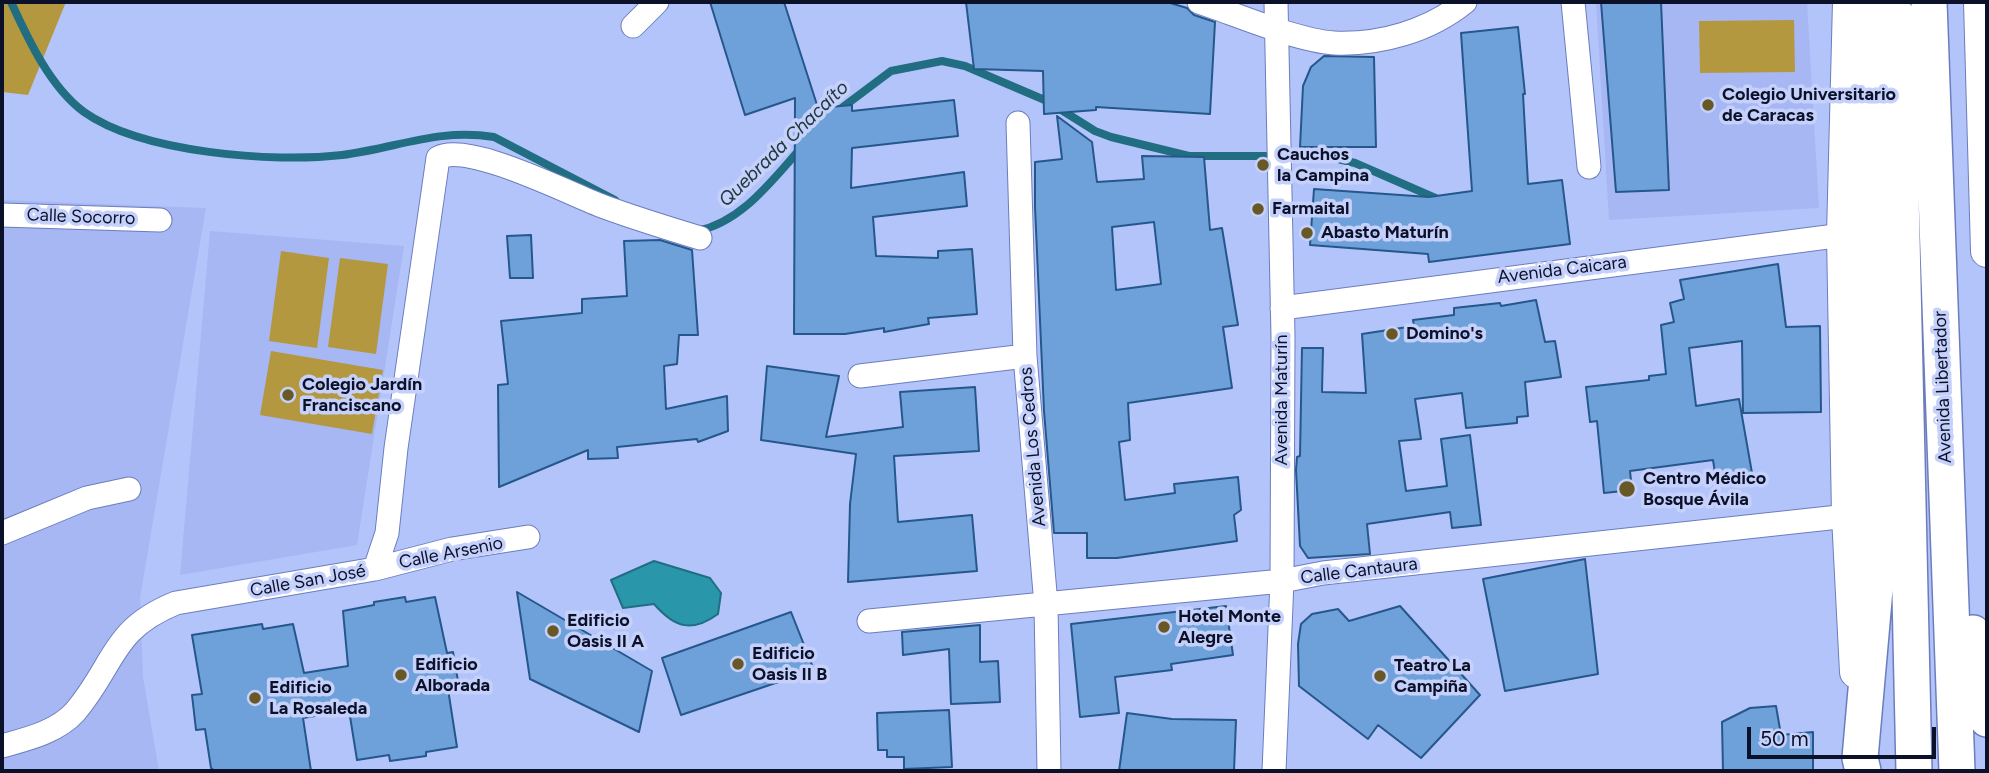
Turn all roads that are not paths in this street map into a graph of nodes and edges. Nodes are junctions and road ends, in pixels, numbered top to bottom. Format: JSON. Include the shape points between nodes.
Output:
{"nodes":[{"id":1,"x":657,"y":2,"type":"edge"},
{"id":2,"x":1199,"y":2,"type":"edge"},
{"id":3,"x":1276,"y":2,"type":"edge"},
{"id":4,"x":1465,"y":2,"type":"edge"},
{"id":5,"x":1573,"y":2,"type":"edge"},
{"id":6,"x":1849,"y":2,"type":"edge"},
{"id":7,"x":1879,"y":2,"type":"edge"},
{"id":8,"x":1897,"y":2,"type":"edge"},
{"id":9,"x":1929,"y":2,"type":"edge"},
{"id":10,"x":1940,"y":2,"type":"edge"},
{"id":11,"x":1980,"y":2,"type":"edge"},
{"id":12,"x":634,"y":26,"type":"dead end"},
{"id":13,"x":1278,"y":29,"type":"junction"},
{"id":14,"x":1018,"y":123,"type":"dead end"},
{"id":15,"x":1590,"y":167,"type":"dead end"},
{"id":16,"x":2,"y":215,"type":"edge"},
{"id":17,"x":160,"y":220,"type":"dead end"},
{"id":18,"x":1843,"y":235,"type":"junction"},
{"id":19,"x":700,"y":238,"type":"dead end"},
{"id":20,"x":1987,"y":251,"type":"edge"},
{"id":21,"x":1282,"y":308,"type":"junction"},
{"id":22,"x":1025,"y":356,"type":"junction"},
{"id":23,"x":860,"y":376,"type":"dead end"},
{"id":24,"x":129,"y":489,"type":"dead end"},
{"id":25,"x":1849,"y":516,"type":"junction"},
{"id":26,"x":2,"y":533,"type":"edge"},
{"id":27,"x":528,"y":537,"type":"dead end"},
{"id":28,"x":375,"y":569,"type":"junction"},
{"id":29,"x":1282,"y":581,"type":"junction"},
{"id":30,"x":1046,"y":605,"type":"junction"},
{"id":31,"x":869,"y":621,"type":"dead end"},
{"id":32,"x":1987,"y":719,"type":"edge"},
{"id":33,"x":2,"y":746,"type":"edge"},
{"id":34,"x":1861,"y":767,"type":"edge"},
{"id":35,"x":1049,"y":771,"type":"edge"},
{"id":36,"x":1274,"y":771,"type":"edge"},
{"id":37,"x":1914,"y":771,"type":"edge"},
{"id":38,"x":1957,"y":771,"type":"edge"}],
"edges":[{"from":1,"to":12,"type":"street"},
{"from":2,"to":13,"type":"street"},
{"from":3,"to":13,"type":"street","name":"Avenida Maturín"},
{"from":4,"to":13,"type":"street","via":[[1432,24],[1392,38],[1332,43]]},
{"from":5,"to":15,"type":"street"},
{"from":6,"to":18,"type":"main road"},
{"from":7,"to":34,"type":"main road","via":[[1873,69],[1878,555]]},
{"from":8,"to":37,"type":"main road","name":"Avenida Libertador"},
{"from":9,"to":38,"type":"main road","name":"Avenida Libertador"},
{"from":10,"to":32,"type":"main road","via":[[1959,288],[1973,638]]},
{"from":11,"to":20,"type":"main road"},
{"from":13,"to":21,"type":"street","name":"Avenida Maturín"},
{"from":14,"to":22,"type":"street","name":"Avenida Los Cedros"},
{"from":16,"to":17,"type":"street","name":"Calle Socorro"},
{"from":18,"to":21,"type":"street","name":"Avenida Caicara"},
{"from":18,"to":25,"type":"main road"},
{"from":19,"to":28,"type":"street","name":"Calle San José","via":[[600,205],[505,166],[447,153],[437,162],[387,533]]},
{"from":21,"to":29,"type":"street","name":"Avenida Maturín"},
{"from":22,"to":23,"type":"street"},
{"from":22,"to":30,"type":"street","name":"Avenida Los Cedros"},
{"from":24,"to":26,"type":"street","via":[[88,498]]},
{"from":25,"to":29,"type":"street","name":"Calle Cantaura"},
{"from":25,"to":34,"type":"main road"},
{"from":27,"to":28,"type":"street","name":"Calle Arsenio"},
{"from":28,"to":33,"type":"street","name":"Calle San José","via":[[176,603],[149,614],[130,630],[74,713],[40,736]]},
{"from":29,"to":30,"type":"street","name":"Calle Cantaura"},
{"from":29,"to":36,"type":"street","name":"Avenida Maturín"},
{"from":30,"to":31,"type":"street","name":"Calle Cantaura"},
{"from":30,"to":35,"type":"street","name":"Avenida Los Cedros"}]}
